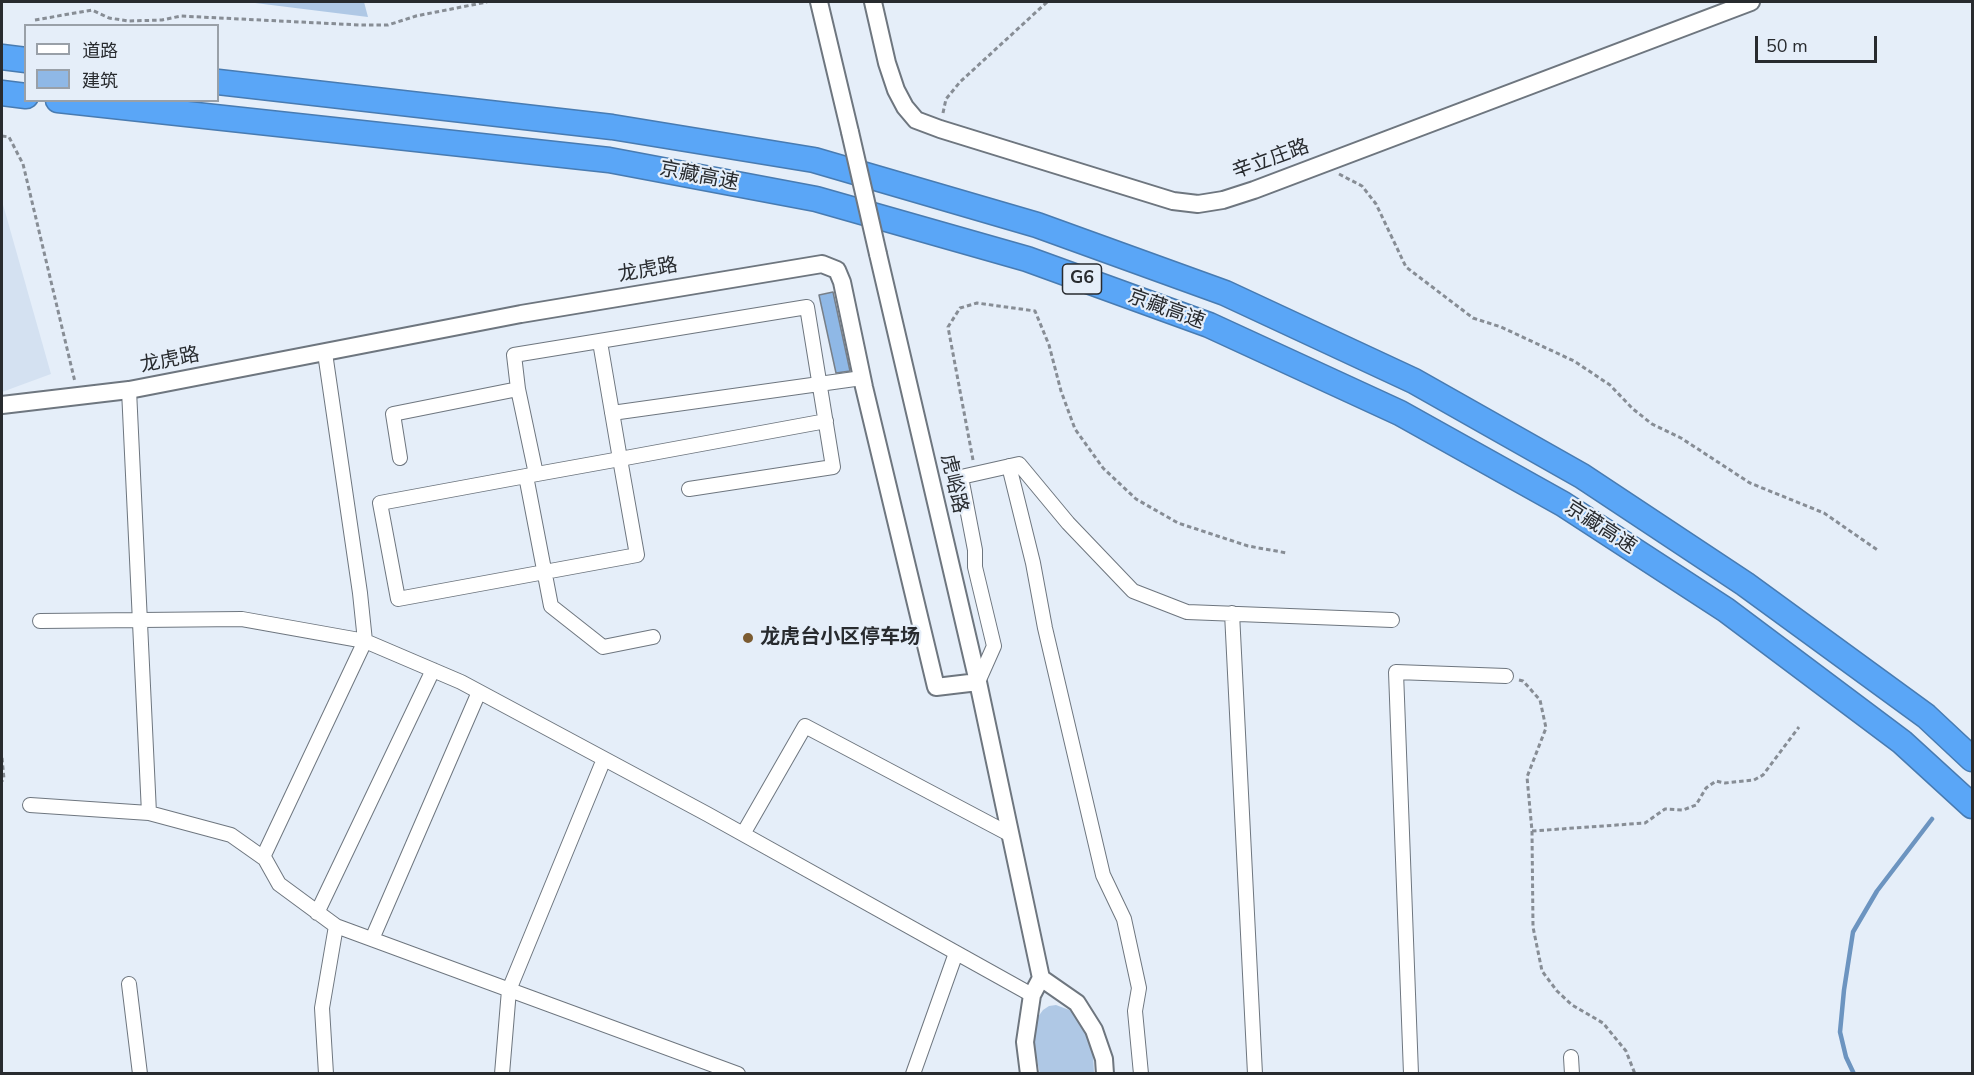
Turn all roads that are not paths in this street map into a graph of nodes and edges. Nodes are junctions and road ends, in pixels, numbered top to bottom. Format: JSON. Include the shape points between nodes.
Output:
{"nodes":[{"id":1,"x":819,"y":2,"type":"edge"},
{"id":2,"x":873,"y":2,"type":"edge"},
{"id":3,"x":1752,"y":2,"type":"edge"},
{"id":4,"x":2,"y":57,"type":"edge"},
{"id":5,"x":24,"y":60,"type":"edge"},
{"id":6,"x":219,"y":82,"type":"edge"},
{"id":7,"x":2,"y":93,"type":"edge"},
{"id":8,"x":24,"y":96,"type":"edge"},
{"id":9,"x":76,"y":102,"type":"edge"},
{"id":10,"x":600,"y":342,"type":"junction"},
{"id":11,"x":325,"y":353,"type":"junction"},
{"id":12,"x":862,"y":378,"type":"junction"},
{"id":13,"x":820,"y":384,"type":"junction"},
{"id":14,"x":518,"y":389,"type":"junction"},
{"id":15,"x":129,"y":390,"type":"junction"},
{"id":16,"x":2,"y":405,"type":"edge"},
{"id":17,"x":612,"y":414,"type":"junction"},
{"id":18,"x":826,"y":421,"type":"junction"},
{"id":19,"x":400,"y":458,"type":"dead end"},
{"id":20,"x":620,"y":459,"type":"junction"},
{"id":21,"x":1009,"y":466,"type":"junction"},
{"id":22,"x":531,"y":475,"type":"junction"},
{"id":23,"x":689,"y":489,"type":"dead end"},
{"id":24,"x":544,"y":572,"type":"junction"},
{"id":25,"x":1232,"y":614,"type":"junction"},
{"id":26,"x":1392,"y":620,"type":"dead end"},
{"id":27,"x":40,"y":621,"type":"dead end"},
{"id":28,"x":141,"y":621,"type":"junction"},
{"id":29,"x":653,"y":637,"type":"dead end"},
{"id":30,"x":365,"y":641,"type":"junction"},
{"id":31,"x":433,"y":670,"type":"junction"},
{"id":32,"x":1506,"y":676,"type":"road end"},
{"id":33,"x":978,"y":682,"type":"junction"},
{"id":34,"x":479,"y":692,"type":"junction"},
{"id":35,"x":604,"y":759,"type":"junction"},
{"id":36,"x":1972,"y":759,"type":"edge"},
{"id":37,"x":30,"y":805,"type":"dead end"},
{"id":38,"x":1972,"y":806,"type":"edge"},
{"id":39,"x":149,"y":813,"type":"junction"},
{"id":40,"x":743,"y":834,"type":"junction"},
{"id":41,"x":1011,"y":835,"type":"junction"},
{"id":42,"x":265,"y":859,"type":"junction"},
{"id":43,"x":317,"y":913,"type":"junction"},
{"id":44,"x":336,"y":926,"type":"junction"},
{"id":45,"x":372,"y":939,"type":"junction"},
{"id":46,"x":956,"y":953,"type":"junction"},
{"id":47,"x":1041,"y":978,"type":"junction"},
{"id":48,"x":129,"y":984,"type":"dead end"},
{"id":49,"x":509,"y":990,"type":"junction"},
{"id":50,"x":1032,"y":995,"type":"junction"},
{"id":51,"x":1571,"y":1057,"type":"dead end"},
{"id":52,"x":140,"y":1074,"type":"edge"},
{"id":53,"x":326,"y":1074,"type":"edge"},
{"id":54,"x":502,"y":1074,"type":"edge"},
{"id":55,"x":738,"y":1074,"type":"edge"},
{"id":56,"x":913,"y":1074,"type":"edge"},
{"id":57,"x":1029,"y":1074,"type":"edge"},
{"id":58,"x":1105,"y":1074,"type":"edge"},
{"id":59,"x":1141,"y":1074,"type":"edge"},
{"id":60,"x":1255,"y":1074,"type":"edge"},
{"id":61,"x":1411,"y":1074,"type":"edge"},
{"id":62,"x":1572,"y":1074,"type":"edge"}],
"edges":[{"from":1,"to":33,"type":"street","name":"虎峪路","bridge":true},
{"from":2,"to":3,"type":"street","name":"辛立庄路","via":[[896,90],[916,120],[1173,201],[1198,204],[1223,200]]},
{"from":4,"to":5,"type":"highway"},
{"from":6,"to":36,"type":"highway","name":"京藏高速","number":"G6","via":[[612,127],[814,160],[1037,225],[1225,293],[1414,381],[1582,476],[1755,591],[1926,716]]},
{"from":7,"to":8,"type":"highway"},
{"from":9,"to":38,"type":"highway","name":"京藏高速","number":"G6","via":[[609,160],[816,199],[1027,259],[1209,325],[1400,413],[1563,504],[1726,610],[1902,742]]},
{"from":10,"to":13,"type":"street","via":[[807,307]]},
{"from":10,"to":14,"type":"street","via":[[514,355]]},
{"from":10,"to":17,"type":"street"},
{"from":11,"to":12,"type":"street","name":"龙虎路","via":[[521,314],[822,264],[837,270],[842,282]]},
{"from":11,"to":15,"type":"street","name":"龙虎路"},
{"from":11,"to":30,"type":"street"},
{"from":12,"to":13,"type":"street"},
{"from":12,"to":33,"type":"street","name":"龙虎路","via":[[936,687]]},
{"from":13,"to":17,"type":"street"},
{"from":13,"to":18,"type":"street"},
{"from":14,"to":19,"type":"street","via":[[393,414]]},
{"from":14,"to":22,"type":"street"},
{"from":15,"to":16,"type":"street","name":"龙虎路"},
{"from":15,"to":28,"type":"street"},
{"from":17,"to":20,"type":"street"},
{"from":18,"to":20,"type":"street"},
{"from":18,"to":23,"type":"street","via":[[833,467]]},
{"from":20,"to":22,"type":"street"},
{"from":20,"to":24,"type":"street","via":[[637,555]]},
{"from":21,"to":25,"type":"street","via":[[1019,464],[1031,476],[1133,591],[1186,612]]},
{"from":21,"to":33,"type":"street","via":[[961,477],[975,567],[994,646]]},
{"from":21,"to":59,"type":"street","via":[[1103,875],[1124,919],[1139,988],[1135,1011]]},
{"from":22,"to":24,"type":"street"},
{"from":22,"to":24,"type":"street","via":[[380,503],[398,599]]},
{"from":24,"to":29,"type":"street","via":[[551,606],[603,647]]},
{"from":25,"to":26,"type":"street"},
{"from":25,"to":60,"type":"street"},
{"from":27,"to":28,"type":"street"},
{"from":28,"to":30,"type":"street","via":[[242,619]]},
{"from":28,"to":39,"type":"street"},
{"from":30,"to":31,"type":"street"},
{"from":30,"to":42,"type":"street"},
{"from":31,"to":34,"type":"street"},
{"from":31,"to":43,"type":"street"},
{"from":32,"to":61,"type":"street","via":[[1396,672]]},
{"from":33,"to":41,"type":"street","name":"虎峪路"},
{"from":34,"to":35,"type":"street"},
{"from":34,"to":45,"type":"street"},
{"from":35,"to":40,"type":"street"},
{"from":35,"to":49,"type":"street"},
{"from":37,"to":39,"type":"street"},
{"from":39,"to":42,"type":"street","via":[[231,835]]},
{"from":40,"to":41,"type":"street","via":[[805,726]]},
{"from":40,"to":46,"type":"street"},
{"from":41,"to":47,"type":"street","name":"虎峪路"},
{"from":42,"to":43,"type":"street","via":[[279,884]]},
{"from":43,"to":44,"type":"street"},
{"from":44,"to":45,"type":"street"},
{"from":44,"to":53,"type":"street","via":[[322,1008]]},
{"from":45,"to":49,"type":"street"},
{"from":46,"to":50,"type":"street"},
{"from":46,"to":56,"type":"street"},
{"from":47,"to":50,"type":"street"},
{"from":47,"to":58,"type":"street","via":[[1077,1003],[1094,1030]]},
{"from":48,"to":52,"type":"street"},
{"from":49,"to":54,"type":"street"},
{"from":49,"to":55,"type":"street"},
{"from":50,"to":57,"type":"street","via":[[1025,1042]]},
{"from":51,"to":62,"type":"street"}]}
